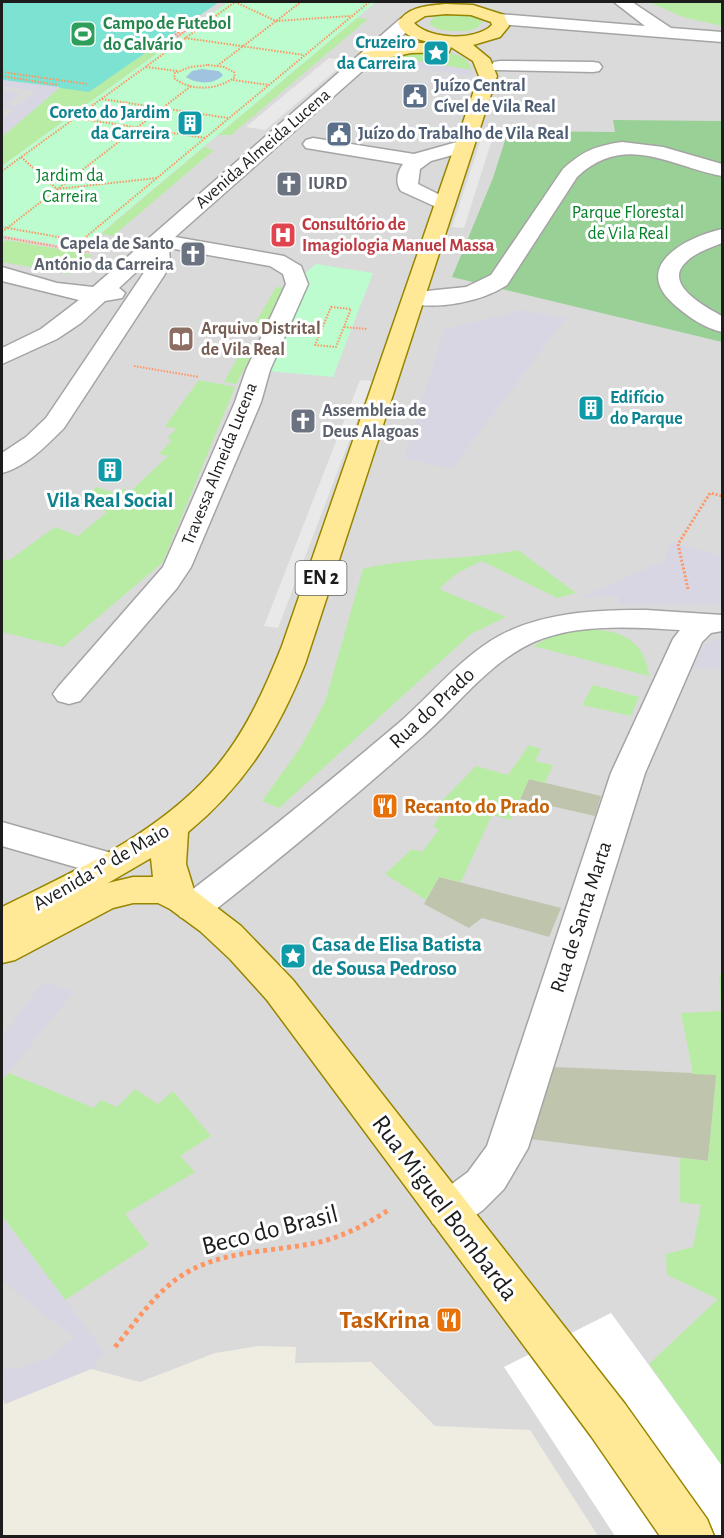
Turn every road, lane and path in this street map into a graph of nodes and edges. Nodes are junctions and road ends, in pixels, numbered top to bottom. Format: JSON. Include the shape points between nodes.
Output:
{"nodes":[{"id":1,"x":235,"y":2,"type":"edge"},
{"id":2,"x":301,"y":2,"type":"edge"},
{"id":3,"x":369,"y":2,"type":"edge"},
{"id":4,"x":425,"y":2,"type":"edge"},
{"id":5,"x":622,"y":2,"type":"edge"},
{"id":6,"x":352,"y":15,"type":"junction"},
{"id":7,"x":359,"y":16,"type":"dead end"},
{"id":8,"x":409,"y":20,"type":"junction"},
{"id":9,"x":276,"y":21,"type":"junction"},
{"id":10,"x":184,"y":22,"type":"dead end"},
{"id":11,"x":202,"y":25,"type":"junction"},
{"id":12,"x":498,"y":26,"type":"edge"},
{"id":13,"x":667,"y":33,"type":"junction"},
{"id":14,"x":173,"y":36,"type":"junction"},
{"id":15,"x":178,"y":36,"type":"junction"},
{"id":16,"x":185,"y":38,"type":"junction"},
{"id":17,"x":723,"y":38,"type":"edge"},
{"id":18,"x":442,"y":39,"type":"junction"},
{"id":19,"x":243,"y":46,"type":"junction"},
{"id":20,"x":147,"y":47,"type":"dead end"},
{"id":21,"x":168,"y":50,"type":"junction"},
{"id":22,"x":548,"y":52,"type":"dead end"},
{"id":23,"x":305,"y":55,"type":"junction"},
{"id":24,"x":368,"y":57,"type":"junction"},
{"id":25,"x":217,"y":66,"type":"junction"},
{"id":26,"x":145,"y":67,"type":"junction"},
{"id":27,"x":489,"y":67,"type":"junction"},
{"id":28,"x":534,"y":67,"type":"junction"},
{"id":29,"x":593,"y":68,"type":"dead end"},
{"id":30,"x":2,"y":72,"type":"edge"},
{"id":31,"x":177,"y":72,"type":"junction"},
{"id":32,"x":2,"y":76,"type":"edge"},
{"id":33,"x":232,"y":80,"type":"junction"},
{"id":34,"x":87,"y":84,"type":"dead end"},
{"id":35,"x":58,"y":85,"type":"dead end"},
{"id":36,"x":269,"y":85,"type":"junction"},
{"id":37,"x":191,"y":86,"type":"junction"},
{"id":38,"x":101,"y":99,"type":"junction"},
{"id":39,"x":162,"y":108,"type":"junction"},
{"id":40,"x":75,"y":118,"type":"junction"},
{"id":41,"x":229,"y":118,"type":"junction"},
{"id":42,"x":137,"y":127,"type":"junction"},
{"id":43,"x":205,"y":138,"type":"junction"},
{"id":44,"x":313,"y":144,"type":"dead end"},
{"id":45,"x":464,"y":146,"type":"junction"},
{"id":46,"x":21,"y":157,"type":"junction"},
{"id":47,"x":414,"y":160,"type":"junction"},
{"id":48,"x":723,"y":170,"type":"edge"},
{"id":49,"x":2,"y":171,"type":"edge"},
{"id":50,"x":158,"y":178,"type":"junction"},
{"id":51,"x":218,"y":188,"type":"junction"},
{"id":52,"x":57,"y":189,"type":"junction"},
{"id":53,"x":445,"y":205,"type":"junction"},
{"id":54,"x":2,"y":227,"type":"edge"},
{"id":55,"x":6,"y":228,"type":"junction"},
{"id":56,"x":2,"y":232,"type":"edge"},
{"id":57,"x":723,"y":235,"type":"edge"},
{"id":58,"x":2,"y":237,"type":"edge"},
{"id":59,"x":158,"y":240,"type":"junction"},
{"id":60,"x":95,"y":246,"type":"dead end"},
{"id":61,"x":2,"y":274,"type":"edge"},
{"id":62,"x":150,"y":282,"type":"junction"},
{"id":63,"x":64,"y":290,"type":"junction"},
{"id":64,"x":99,"y":294,"type":"junction"},
{"id":65,"x":415,"y":298,"type":"junction"},
{"id":66,"x":723,"y":325,"type":"edge"},
{"id":67,"x":49,"y":334,"type":"junction"},
{"id":68,"x":336,"y":347,"type":"joint"},
{"id":69,"x":103,"y":353,"type":"junction"},
{"id":70,"x":2,"y":357,"type":"edge"},
{"id":71,"x":199,"y":377,"type":"dead end"},
{"id":72,"x":2,"y":465,"type":"edge"},
{"id":73,"x":723,"y":496,"type":"edge"},
{"id":74,"x":711,"y":623,"type":"edge"},
{"id":75,"x":69,"y":694,"type":"dead end"},
{"id":76,"x":172,"y":827,"type":"junction"},
{"id":77,"x":2,"y":834,"type":"edge"},
{"id":78,"x":110,"y":865,"type":"junction"},
{"id":79,"x":187,"y":903,"type":"junction"},
{"id":80,"x":2,"y":922,"type":"edge"},
{"id":81,"x":2,"y":950,"type":"edge"},
{"id":82,"x":391,"y":1208,"type":"dead end"},
{"id":83,"x":447,"y":1211,"type":"junction"},
{"id":84,"x":115,"y":1347,"type":"dead end"},
{"id":85,"x":689,"y":1536,"type":"edge"}],
"edges":[{"from":1,"to":9,"type":"path"},
{"from":1,"to":11,"type":"path"},
{"from":2,"to":9,"type":"path"},
{"from":3,"to":6,"type":"path"},
{"from":4,"to":8,"type":"main road"},
{"from":5,"to":13,"type":"street"},
{"from":6,"to":7,"type":"path"},
{"from":6,"to":9,"type":"path"},
{"from":6,"to":23,"type":"path"},
{"from":8,"to":12,"type":"main road","via":[[432,10],[473,10]]},
{"from":8,"to":18,"type":"main road","via":[[414,32]]},
{"from":8,"to":24,"type":"street","name":"Avenida Almeida Lucena"},
{"from":9,"to":19,"type":"path"},
{"from":10,"to":14,"type":"path","via":[[192,23]]},
{"from":11,"to":15,"type":"path","via":[[195,24]]},
{"from":11,"to":16,"type":"path"},
{"from":12,"to":13,"type":"street"},
{"from":12,"to":18,"type":"main road","via":[[471,39]]},
{"from":12,"to":27,"type":"main road","name":"Avenida 1º de Maio","number":"EN 2","via":[[503,57]]},
{"from":13,"to":17,"type":"street"},
{"from":14,"to":15,"type":"path"},
{"from":14,"to":20,"type":"path","via":[[154,48]]},
{"from":15,"to":21,"type":"path","via":[[160,49]]},
{"from":16,"to":19,"type":"path"},
{"from":16,"to":21,"type":"path"},
{"from":18,"to":24,"type":"street","name":"Avenida Almeida Lucena","via":[[399,46]]},
{"from":18,"to":27,"type":"main road","via":[[461,45]]},
{"from":19,"to":23,"type":"path"},
{"from":19,"to":25,"type":"path"},
{"from":21,"to":26,"type":"path"},
{"from":22,"to":28,"type":"street","via":[[548,60]]},
{"from":23,"to":36,"type":"path"},
{"from":24,"to":27,"type":"main road","via":[[428,47],[448,49]]},
{"from":24,"to":51,"type":"street","name":"Avenida Almeida Lucena"},
{"from":25,"to":31,"type":"path","via":[[194,66]]},
{"from":25,"to":33,"type":"path","via":[[234,72]]},
{"from":26,"to":31,"type":"path"},
{"from":26,"to":38,"type":"path"},
{"from":27,"to":28,"type":"street"},
{"from":27,"to":45,"type":"main road","name":"Avenida 1º de Maio","number":"EN 2"},
{"from":28,"to":29,"type":"street"},
{"from":30,"to":34,"type":"path"},
{"from":31,"to":37,"type":"path","via":[[174,80]]},
{"from":32,"to":35,"type":"path"},
{"from":33,"to":36,"type":"path"},
{"from":33,"to":37,"type":"path","via":[[212,87]]},
{"from":36,"to":41,"type":"path"},
{"from":37,"to":39,"type":"path"},
{"from":38,"to":39,"type":"path"},
{"from":38,"to":40,"type":"path"},
{"from":39,"to":41,"type":"path"},
{"from":39,"to":42,"type":"path"},
{"from":40,"to":42,"type":"path"},
{"from":40,"to":46,"type":"path"},
{"from":41,"to":43,"type":"path"},
{"from":42,"to":43,"type":"path"},
{"from":42,"to":52,"type":"path"},
{"from":43,"to":50,"type":"path"},
{"from":44,"to":47,"type":"street"},
{"from":45,"to":47,"type":"street"},
{"from":45,"to":53,"type":"main road","name":"Avenida 1º de Maio","number":"EN 2"},
{"from":46,"to":49,"type":"path"},
{"from":46,"to":52,"type":"path"},
{"from":47,"to":53,"type":"street","via":[[408,187]]},
{"from":48,"to":65,"type":"street","via":[[656,150],[623,149],[584,158],[499,280],[482,290]]},
{"from":50,"to":52,"type":"path"},
{"from":50,"to":55,"type":"path","via":[[81,241]]},
{"from":51,"to":59,"type":"street","name":"Avenida Almeida Lucena"},
{"from":51,"to":63,"type":"street","via":[[181,202],[82,288]]},
{"from":52,"to":55,"type":"path"},
{"from":53,"to":65,"type":"main road","name":"Avenida 1º de Maio","number":"EN 2"},
{"from":54,"to":55,"type":"path"},
{"from":55,"to":56,"type":"path"},
{"from":57,"to":66,"type":"street","via":[[679,256],[668,276],[672,289],[685,304]]},
{"from":58,"to":60,"type":"path","via":[[87,252]]},
{"from":59,"to":62,"type":"street","via":[[159,262]]},
{"from":59,"to":64,"type":"street","name":"Avenida Almeida Lucena"},
{"from":59,"to":75,"type":"street","name":"Travessa Almeida Lucena","via":[[276,261],[293,271],[297,284],[177,567]]},
{"from":61,"to":63,"type":"street"},
{"from":62,"to":64,"type":"street"},
{"from":62,"to":69,"type":"street"},
{"from":63,"to":64,"type":"street"},
{"from":64,"to":67,"type":"street","name":"Avenida Almeida Lucena","via":[[74,318]]},
{"from":65,"to":76,"type":"main road","name":"Avenida 1º de Maio","number":"EN 2","via":[[283,684],[228,775]]},
{"from":67,"to":69,"type":"street","via":[[64,331],[98,335],[106,342]]},
{"from":67,"to":70,"type":"street"},
{"from":68,"to":68,"type":"path","via":[[347,318],[351,309],[330,307],[315,345]]},
{"from":69,"to":71,"type":"path"},
{"from":69,"to":72,"type":"street","via":[[55,423]]},
{"from":73,"to":74,"type":"path","via":[[710,493],[678,544]]},
{"from":74,"to":79,"type":"street","name":"Rua do Prado","via":[[590,620],[549,627],[508,642],[490,653],[369,765]]},
{"from":74,"to":83,"type":"street","name":"Rua de Santa Marta","via":[[688,639],[636,750],[507,1148],[491,1177]]},
{"from":76,"to":78,"type":"main road","name":"Avenida 1º de Maio","number":"EN 2"},
{"from":76,"to":79,"type":"main road","via":[[167,858],[169,877]]},
{"from":77,"to":78,"type":"street"},
{"from":78,"to":80,"type":"main road","name":"Avenida 1º de Maio","number":"EN 2"},
{"from":79,"to":81,"type":"main road","via":[[155,890],[114,894]]},
{"from":79,"to":83,"type":"main road","name":"Rua Miguel Bombarda","via":[[237,944],[280,990]]},
{"from":82,"to":84,"type":"path","name":"Beco do Brasil","via":[[363,1227],[313,1244],[229,1255],[198,1267],[164,1288]]},
{"from":83,"to":85,"type":"main road","name":"Rua Miguel Bombarda","via":[[608,1420]]}]}
